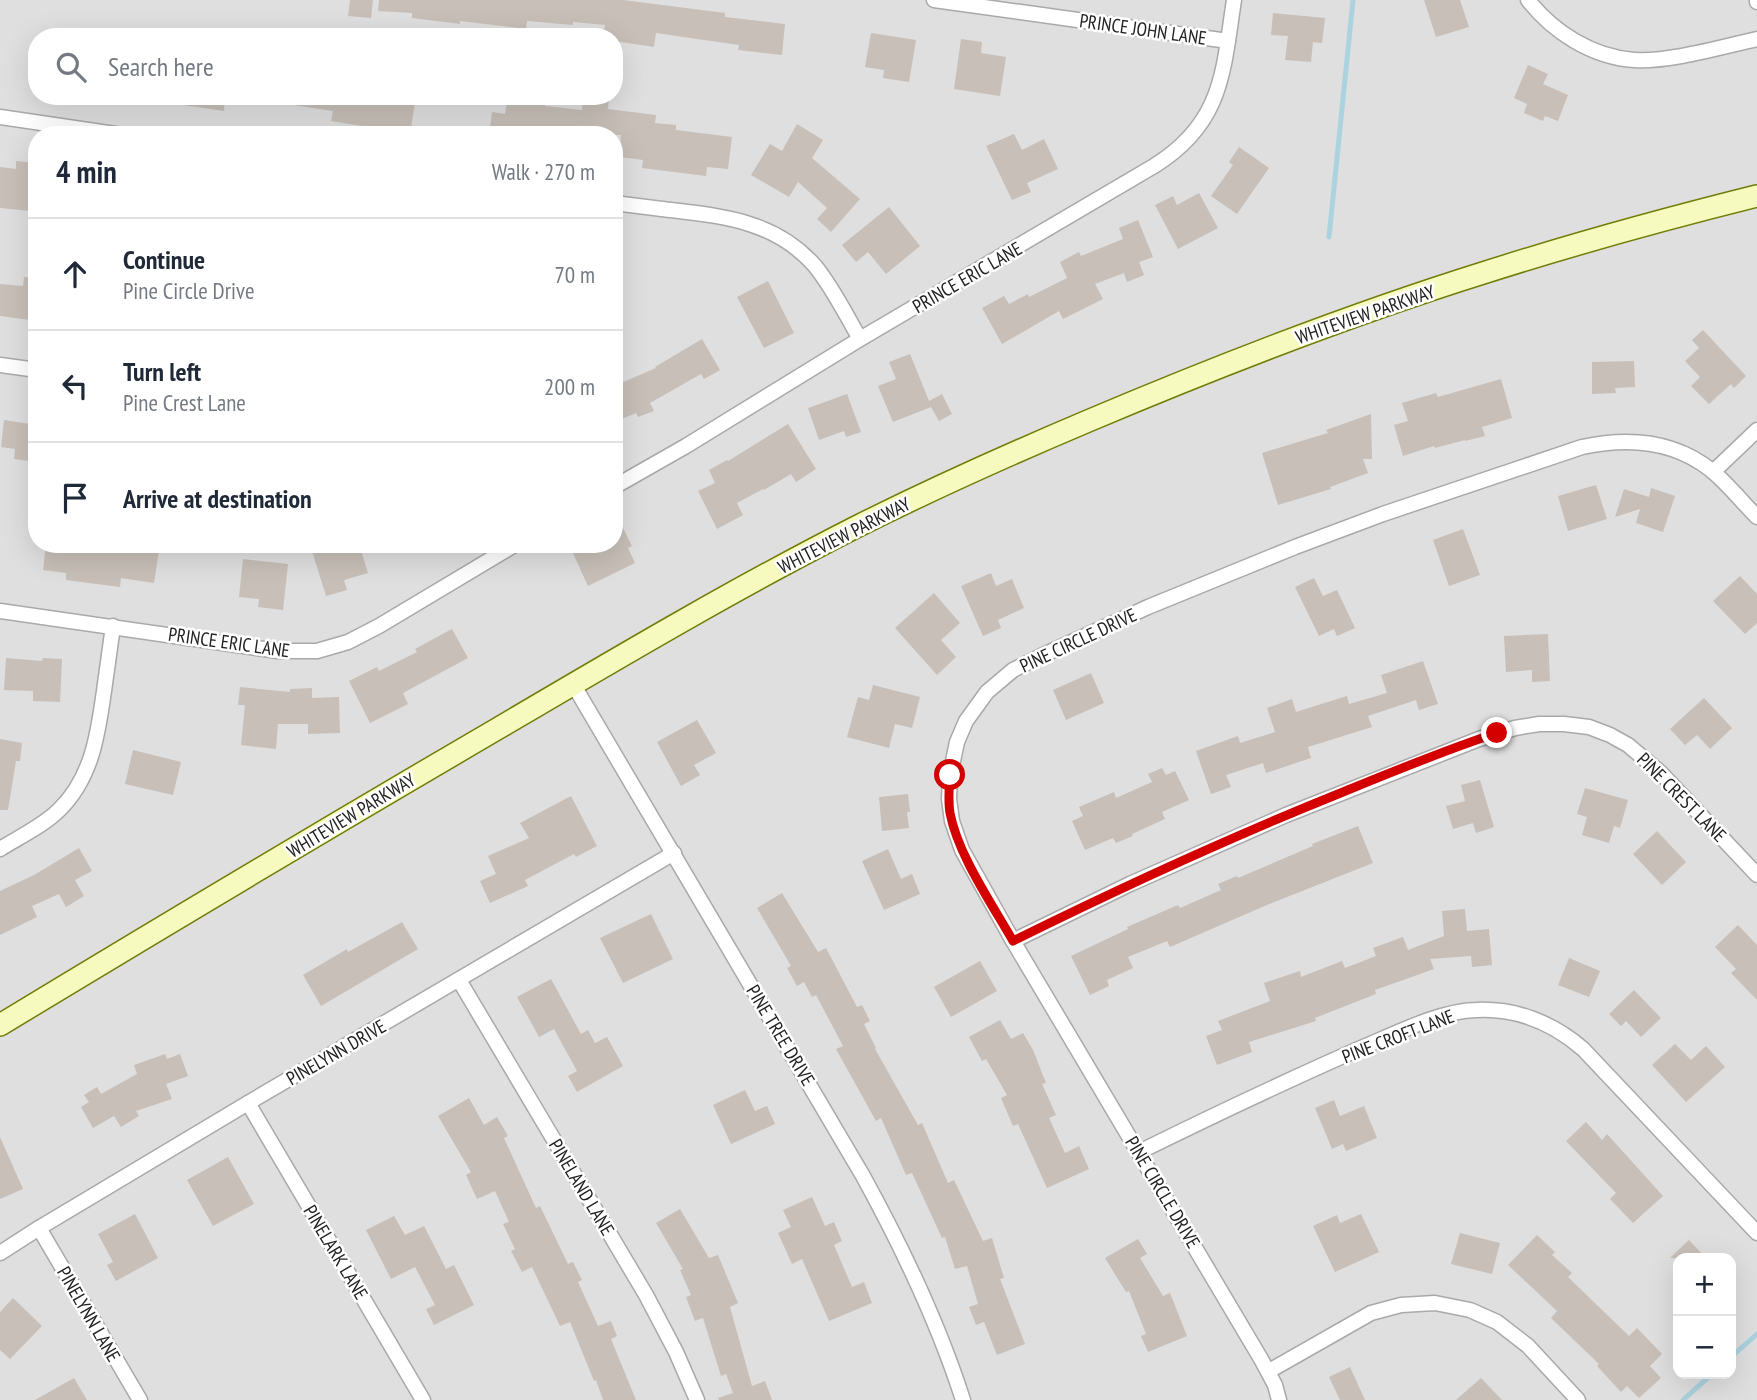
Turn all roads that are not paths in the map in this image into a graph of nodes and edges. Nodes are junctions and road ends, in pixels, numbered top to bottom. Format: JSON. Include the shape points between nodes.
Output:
{"nodes":[{"id":1,"x":934,"y":0,"type":"edge"},
{"id":2,"x":1234,"y":0,"type":"edge"},
{"id":3,"x":1528,"y":0,"type":"edge"},
{"id":4,"x":1757,"y":39,"type":"edge"},
{"id":5,"x":1228,"y":41,"type":"junction"},
{"id":6,"x":0,"y":117,"type":"edge"},
{"id":7,"x":61,"y":126,"type":"edge"},
{"id":8,"x":1757,"y":196,"type":"edge"},
{"id":9,"x":623,"y":204,"type":"edge"},
{"id":10,"x":860,"y":339,"type":"junction"},
{"id":11,"x":0,"y":365,"type":"edge"},
{"id":12,"x":28,"y":369,"type":"edge"},
{"id":13,"x":1757,"y":430,"type":"edge"},
{"id":14,"x":1713,"y":472,"type":"junction"},
{"id":15,"x":623,"y":482,"type":"edge"},
{"id":16,"x":1757,"y":517,"type":"edge"},
{"id":17,"x":501,"y":553,"type":"edge"},
{"id":18,"x":0,"y":611,"type":"edge"},
{"id":19,"x":113,"y":626,"type":"junction"},
{"id":20,"x":573,"y":684,"type":"junction"},
{"id":21,"x":0,"y":849,"type":"edge"},
{"id":22,"x":674,"y":853,"type":"junction"},
{"id":23,"x":1757,"y":875,"type":"edge"},
{"id":24,"x":1013,"y":941,"type":"junction"},
{"id":25,"x":458,"y":980,"type":"junction"},
{"id":26,"x":0,"y":1025,"type":"edge"},
{"id":27,"x":248,"y":1103,"type":"junction"},
{"id":28,"x":1139,"y":1152,"type":"junction"},
{"id":29,"x":39,"y":1228,"type":"junction"},
{"id":30,"x":1757,"y":1233,"type":"edge"},
{"id":31,"x":0,"y":1254,"type":"edge"},
{"id":32,"x":1269,"y":1371,"type":"junction"},
{"id":33,"x":140,"y":1400,"type":"edge"},
{"id":34,"x":423,"y":1400,"type":"edge"},
{"id":35,"x":697,"y":1400,"type":"edge"},
{"id":36,"x":962,"y":1400,"type":"edge"},
{"id":37,"x":1279,"y":1400,"type":"edge"},
{"id":38,"x":1578,"y":1400,"type":"edge"}],
"edges":[{"from":1,"to":5,"type":"street","name":"PRINCE JOHN LANE"},
{"from":2,"to":5,"type":"street","name":"PRINCE ERIC LANE"},
{"from":3,"to":4,"type":"street","via":[[1546,20],[1584,46],[1634,60]]},
{"from":5,"to":10,"type":"street","name":"PRINCE ERIC LANE","via":[[1212,105],[1175,152]]},
{"from":6,"to":7,"type":"street"},
{"from":8,"to":20,"type":"street","name":"WHITEVIEW PARKWAY","via":[[1466,278],[1164,389],[860,525]]},
{"from":9,"to":10,"type":"street","via":[[723,216],[786,241],[813,264]]},
{"from":10,"to":15,"type":"street","name":"PRINCE ERIC LANE"},
{"from":11,"to":12,"type":"street"},
{"from":13,"to":14,"type":"street"},
{"from":14,"to":16,"type":"street","name":"PINE CIRCLE DRIVE"},
{"from":14,"to":24,"type":"street","name":"PINE CIRCLE DRIVE","via":[[1655,443],[1613,441],[1574,449],[1295,547],[1013,670],[987,692],[966,721],[954,751],[949,787],[958,840]]},
{"from":17,"to":19,"type":"street","name":"PRINCE ERIC LANE","via":[[379,626],[326,649],[278,651]]},
{"from":18,"to":19,"type":"street","name":"PRINCE ERIC LANE"},
{"from":19,"to":21,"type":"street","via":[[98,738],[87,768],[58,811]]},
{"from":20,"to":22,"type":"street","name":"PINE TREE DRIVE"},
{"from":20,"to":26,"type":"street","name":"WHITEVIEW PARKWAY"},
{"from":22,"to":25,"type":"street","name":"PINELYNN DRIVE"},
{"from":22,"to":36,"type":"street","name":"PINE TREE DRIVE","via":[[886,1218],[919,1287]]},
{"from":23,"to":24,"type":"street","name":"PINE CREST LANE","via":[[1661,773],[1628,745],[1589,727],[1539,724],[1479,739],[1286,815]]},
{"from":24,"to":28,"type":"street","name":"PINE CIRCLE DRIVE"},
{"from":25,"to":27,"type":"street","name":"PINELYNN DRIVE"},
{"from":25,"to":35,"type":"street","name":"PINELAND LANE","via":[[646,1294]]},
{"from":27,"to":29,"type":"street","name":"PINELYNN DRIVE"},
{"from":27,"to":34,"type":"street","name":"PINELARK LANE"},
{"from":28,"to":30,"type":"street","name":"PINE CROFT LANE","via":[[1406,1030],[1461,1012],[1500,1010],[1539,1021],[1574,1041]]},
{"from":28,"to":32,"type":"street","name":"PINE CIRCLE DRIVE"},
{"from":29,"to":31,"type":"street","name":"PINELYNN DRIVE"},
{"from":29,"to":33,"type":"street","name":"PINELYNN LANE"},
{"from":32,"to":37,"type":"street","name":"PINE CIRCLE DRIVE"},
{"from":32,"to":38,"type":"street","via":[[1371,1313],[1435,1303],[1470,1310],[1497,1322],[1528,1346]]}]}
